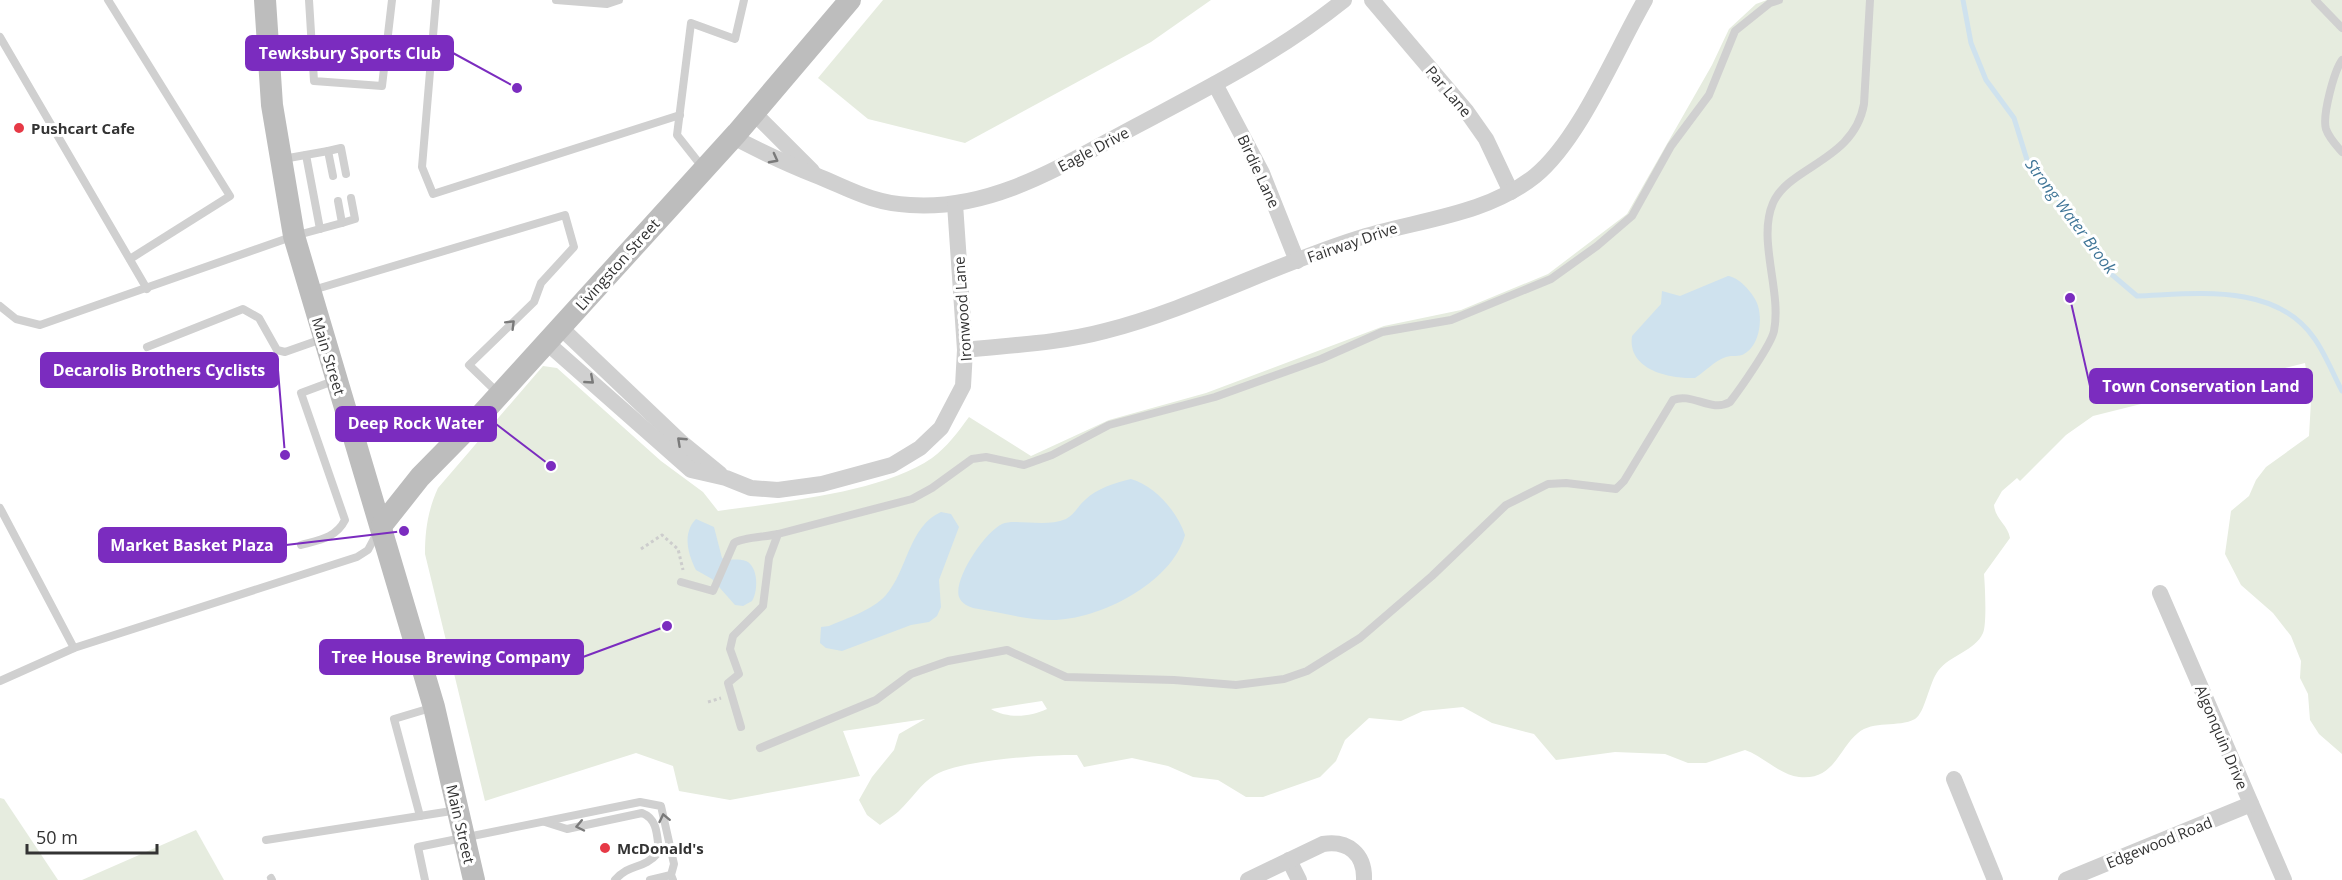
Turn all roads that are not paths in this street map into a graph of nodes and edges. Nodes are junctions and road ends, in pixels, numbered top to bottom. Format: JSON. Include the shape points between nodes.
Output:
{"nodes":[{"id":1,"x":108,"y":0,"type":"edge"},
{"id":2,"x":265,"y":0,"type":"edge"},
{"id":3,"x":309,"y":0,"type":"edge"},
{"id":4,"x":392,"y":0,"type":"edge"},
{"id":5,"x":436,"y":0,"type":"edge"},
{"id":6,"x":556,"y":0,"type":"edge"},
{"id":7,"x":619,"y":0,"type":"edge"},
{"id":8,"x":744,"y":0,"type":"edge"},
{"id":9,"x":850,"y":0,"type":"edge"},
{"id":10,"x":1344,"y":0,"type":"edge"},
{"id":11,"x":1372,"y":0,"type":"edge"},
{"id":12,"x":1779,"y":0,"type":"edge"},
{"id":13,"x":1870,"y":0,"type":"edge"},
{"id":14,"x":2315,"y":0,"type":"edge"},
{"id":15,"x":1638,"y":3,"type":"edge"},
{"id":16,"x":2342,"y":28,"type":"edge"},
{"id":17,"x":0,"y":37,"type":"edge"},
{"id":18,"x":2342,"y":60,"type":"edge"},
{"id":19,"x":1215,"y":84,"type":"junction"},
{"id":20,"x":754,"y":113,"type":"junction"},
{"id":21,"x":680,"y":116,"type":"junction"},
{"id":22,"x":733,"y":137,"type":"junction"},
{"id":23,"x":328,"y":151,"type":"junction"},
{"id":24,"x":2342,"y":152,"type":"edge"},
{"id":25,"x":306,"y":155,"type":"junction"},
{"id":26,"x":280,"y":160,"type":"junction"},
{"id":27,"x":704,"y":169,"type":"junction"},
{"id":28,"x":346,"y":174,"type":"dead end"},
{"id":29,"x":333,"y":176,"type":"dead end"},
{"id":30,"x":817,"y":176,"type":"junction"},
{"id":31,"x":1511,"y":192,"type":"junction"},
{"id":32,"x":351,"y":198,"type":"dead end"},
{"id":33,"x":338,"y":201,"type":"dead end"},
{"id":34,"x":955,"y":204,"type":"junction"},
{"id":35,"x":342,"y":223,"type":"junction"},
{"id":36,"x":320,"y":229,"type":"junction"},
{"id":37,"x":294,"y":236,"type":"junction"},
{"id":38,"x":130,"y":259,"type":"junction"},
{"id":39,"x":1297,"y":261,"type":"junction"},
{"id":40,"x":147,"y":289,"type":"junction"},
{"id":41,"x":309,"y":291,"type":"junction"},
{"id":42,"x":0,"y":306,"type":"edge"},
{"id":43,"x":553,"y":335,"type":"junction"},
{"id":44,"x":323,"y":338,"type":"junction"},
{"id":45,"x":147,"y":347,"type":"dead end"},
{"id":46,"x":965,"y":350,"type":"junction"},
{"id":47,"x":336,"y":380,"type":"junction"},
{"id":48,"x":500,"y":394,"type":"junction"},
{"id":49,"x":0,"y":508,"type":"edge"},
{"id":50,"x":382,"y":525,"type":"junction"},
{"id":51,"x":778,"y":534,"type":"junction"},
{"id":52,"x":301,"y":544,"type":"dead end"},
{"id":53,"x":683,"y":581,"type":"road end"},
{"id":54,"x":2160,"y":593,"type":"dead end"},
{"id":55,"x":74,"y":648,"type":"junction"},
{"id":56,"x":0,"y":681,"type":"edge"},
{"id":57,"x":434,"y":706,"type":"junction"},
{"id":58,"x":741,"y":727,"type":"dead end"},
{"id":59,"x":760,"y":748,"type":"dead end"},
{"id":60,"x":1954,"y":779,"type":"dead end"},
{"id":61,"x":2251,"y":804,"type":"junction"},
{"id":62,"x":458,"y":810,"type":"junction"},
{"id":63,"x":420,"y":816,"type":"junction"},
{"id":64,"x":543,"y":822,"type":"junction"},
{"id":65,"x":465,"y":837,"type":"junction"},
{"id":66,"x":266,"y":840,"type":"dead end"},
{"id":67,"x":1289,"y":860,"type":"junction"},
{"id":68,"x":672,"y":878,"type":"edge"},
{"id":69,"x":425,"y":880,"type":"edge"},
{"id":70,"x":474,"y":880,"type":"edge"},
{"id":71,"x":615,"y":880,"type":"edge"},
{"id":72,"x":650,"y":880,"type":"edge"},
{"id":73,"x":1248,"y":880,"type":"edge"},
{"id":74,"x":1299,"y":880,"type":"edge"},
{"id":75,"x":1364,"y":880,"type":"edge"},
{"id":76,"x":1995,"y":880,"type":"edge"},
{"id":77,"x":2066,"y":880,"type":"edge"},
{"id":78,"x":2284,"y":880,"type":"edge"}],
"edges":[{"from":1,"to":38,"type":"lane","via":[[230,196]]},
{"from":2,"to":26,"type":"main road","name":"Main Street"},
{"from":3,"to":4,"type":"lane","via":[[314,81],[382,86]]},
{"from":5,"to":21,"type":"lane","via":[[422,167],[433,194]]},
{"from":6,"to":7,"type":"lane"},
{"from":8,"to":21,"type":"lane","via":[[735,39],[691,23]]},
{"from":9,"to":20,"type":"main road","name":"Livingston Street"},
{"from":10,"to":19,"type":"street","name":"Eagle Drive","via":[[1287,43]]},
{"from":11,"to":31,"type":"street","name":"Par Lane","via":[[1467,112],[1486,140]]},
{"from":12,"to":51,"type":"lane","via":[[1735,31],[1709,94],[1671,146],[1632,216],[1551,279],[1451,320],[1382,332],[1321,359],[1215,397],[1109,426],[1024,465],[986,457],[972,459],[912,499]]},
{"from":13,"to":59,"type":"lane","via":[[1860,118],[1831,155],[1778,195],[1769,214],[1775,302],[1770,340],[1730,402],[1714,406],[1685,398],[1673,400],[1616,489],[1548,483],[1506,505],[1360,638],[1307,671],[1284,679],[1236,685],[1066,677],[1007,650],[948,661],[911,674],[876,700]]},
{"from":14,"to":16,"type":"lane"},
{"from":15,"to":31,"type":"street","name":"Fairway Drive","via":[[1558,154]]},
{"from":17,"to":38,"type":"lane"},
{"from":18,"to":24,"type":"lane","via":[[2325,121],[2331,139]]},
{"from":19,"to":34,"type":"street","name":"Eagle Drive","via":[[1031,182]]},
{"from":19,"to":39,"type":"street","name":"Birdie Lane","via":[[1262,174]]},
{"from":20,"to":22,"type":"main road","name":"Livingston Street"},
{"from":20,"to":30,"type":"street","name":"Eagle Drive"},
{"from":21,"to":27,"type":"lane","via":[[677,135]]},
{"from":22,"to":27,"type":"main road","name":"Livingston Street"},
{"from":22,"to":30,"type":"street","name":"Eagle Drive","one_way":true},
{"from":23,"to":25,"type":"lane"},
{"from":23,"to":28,"type":"lane","via":[[341,148]]},
{"from":23,"to":29,"type":"lane"},
{"from":25,"to":26,"type":"lane"},
{"from":25,"to":36,"type":"lane"},
{"from":26,"to":37,"type":"main road","name":"Main Street"},
{"from":27,"to":43,"type":"main road","name":"Livingston Street"},
{"from":30,"to":34,"type":"street","name":"Eagle Drive","via":[[846,191],[881,201]]},
{"from":31,"to":39,"type":"street","name":"Fairway Drive","via":[[1471,209],[1390,228]]},
{"from":32,"to":35,"type":"lane","via":[[355,219]]},
{"from":33,"to":35,"type":"lane"},
{"from":34,"to":46,"type":"street","name":"Ironwood Lane"},
{"from":35,"to":36,"type":"lane"},
{"from":36,"to":37,"type":"lane"},
{"from":37,"to":40,"type":"lane"},
{"from":37,"to":41,"type":"main road","name":"Main Street"},
{"from":38,"to":40,"type":"lane"},
{"from":39,"to":46,"type":"street","name":"Fairway Drive","via":[[1108,331]]},
{"from":40,"to":42,"type":"lane","via":[[40,325],[16,319]]},
{"from":41,"to":44,"type":"main road","name":"Main Street"},
{"from":48,"to":41,"type":"lane","one_way":true,"via":[[469,365],[534,302],[541,283],[574,247],[565,215]]},
{"from":43,"to":46,"type":"street","name":"Ironwood Lane","via":[[726,478],[751,488],[777,490],[822,484],[892,465],[920,448],[941,428],[963,386]]},
{"from":43,"to":48,"type":"main road","name":"Livingston Street"},
{"from":44,"to":45,"type":"lane","via":[[285,352],[277,350],[259,318],[243,309]]},
{"from":44,"to":47,"type":"main road","name":"Main Street"},
{"from":47,"to":50,"type":"main road","name":"Main Street"},
{"from":47,"to":52,"type":"lane","via":[[302,393],[345,520],[341,529],[329,537]]},
{"from":48,"to":50,"type":"main road","name":"Livingston Street","via":[[420,477]]},
{"from":49,"to":55,"type":"lane"},
{"from":50,"to":55,"type":"lane","via":[[368,549],[357,557]]},
{"from":50,"to":57,"type":"main road","name":"Main Street"},
{"from":51,"to":53,"type":"lane","via":[[738,540],[713,591]]},
{"from":51,"to":58,"type":"lane","via":[[769,558],[763,606],[733,636],[730,649],[739,674],[728,683]]},
{"from":54,"to":61,"type":"street","name":"Algonquin Drive"},
{"from":55,"to":56,"type":"lane"},
{"from":57,"to":62,"type":"main road","name":"Main Street"},
{"from":57,"to":63,"type":"lane","via":[[394,719]]},
{"from":60,"to":76,"type":"street"},
{"from":61,"to":77,"type":"street","name":"Edgewood Road"},
{"from":61,"to":78,"type":"street","name":"Algonquin Drive"},
{"from":62,"to":63,"type":"lane"},
{"from":62,"to":65,"type":"main road","name":"Main Street"},
{"from":63,"to":66,"type":"lane"},
{"from":64,"to":65,"type":"lane"},
{"from":68,"to":64,"type":"lane","one_way":true,"via":[[674,864],[662,807],[640,802]]},
{"from":71,"to":64,"type":"lane","one_way":true,"via":[[624,869],[648,863],[659,852],[650,816],[642,813],[567,829]]},
{"from":65,"to":69,"type":"lane","via":[[418,847]]},
{"from":65,"to":70,"type":"main road","name":"Main Street"},
{"from":67,"to":73,"type":"street"},
{"from":67,"to":74,"type":"street"},
{"from":67,"to":75,"type":"street","via":[[1323,844],[1345,844],[1361,859]]},
{"from":68,"to":72,"type":"lane"}]}
